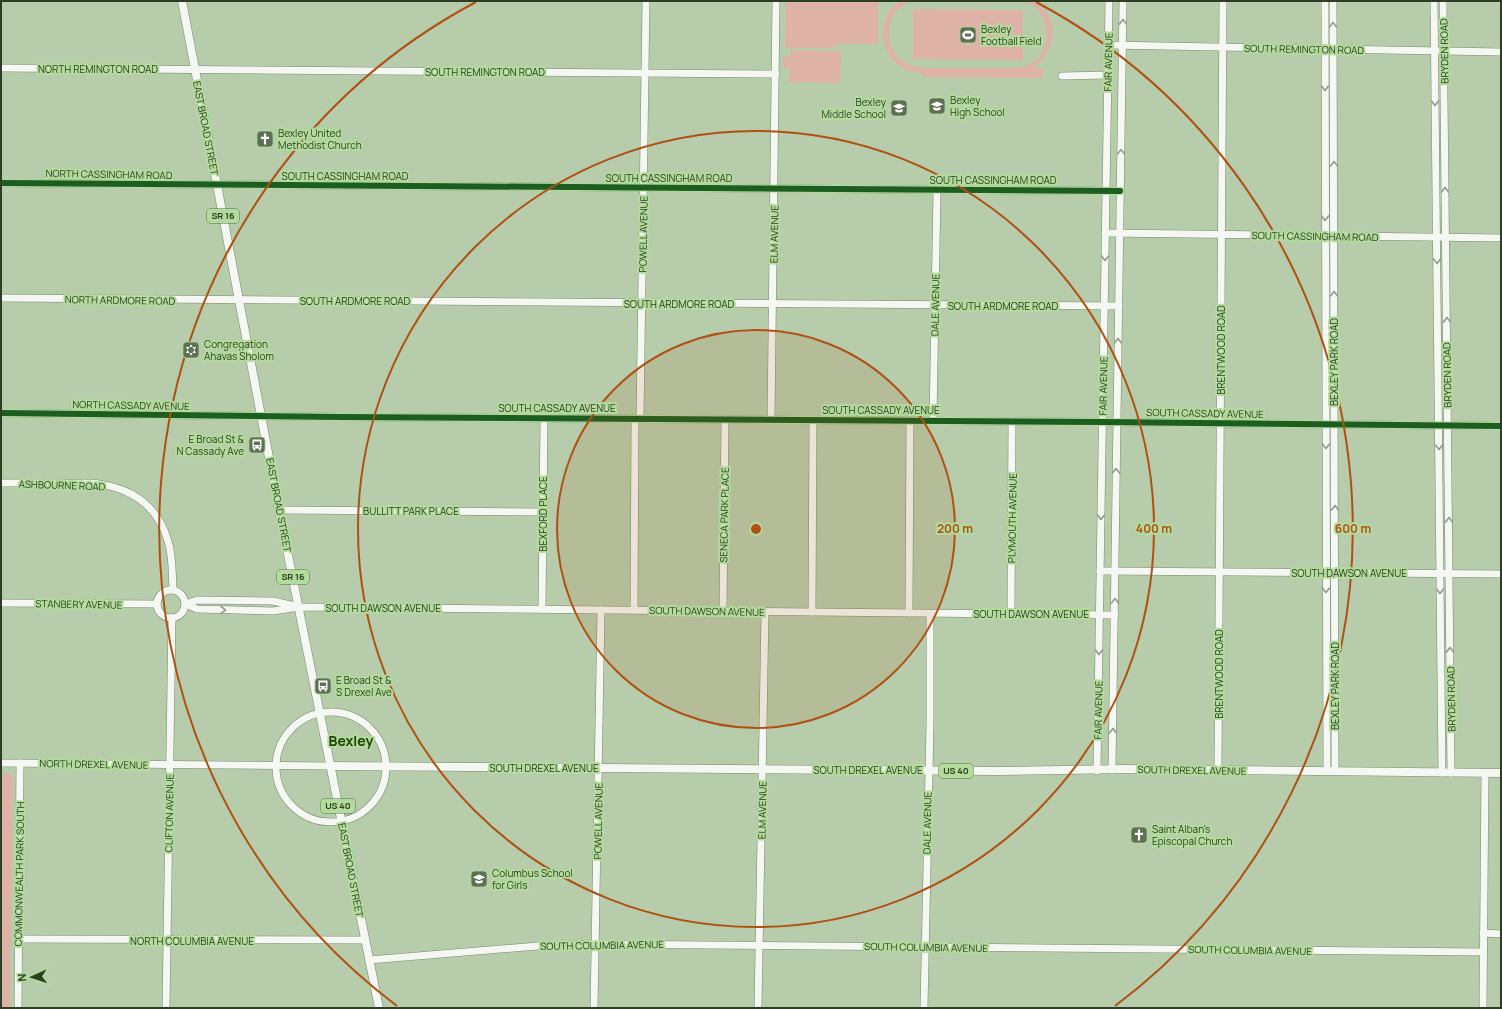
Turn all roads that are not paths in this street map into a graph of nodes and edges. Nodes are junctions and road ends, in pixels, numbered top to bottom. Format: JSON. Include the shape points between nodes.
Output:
{"nodes":[{"id":1,"x":182,"y":1,"type":"edge"},
{"id":2,"x":646,"y":1,"type":"edge"},
{"id":3,"x":776,"y":1,"type":"edge"},
{"id":4,"x":1109,"y":1,"type":"edge"},
{"id":5,"x":1123,"y":1,"type":"edge"},
{"id":6,"x":1223,"y":1,"type":"edge"},
{"id":7,"x":1325,"y":1,"type":"edge"},
{"id":8,"x":1333,"y":1,"type":"edge"},
{"id":9,"x":1434,"y":1,"type":"edge"},
{"id":10,"x":1443,"y":1,"type":"edge"},
{"id":11,"x":1108,"y":45,"type":"junction"},
{"id":12,"x":1122,"y":45,"type":"junction"},
{"id":13,"x":1222,"y":48,"type":"junction"},
{"id":14,"x":1325,"y":49,"type":"junction"},
{"id":15,"x":1334,"y":49,"type":"junction"},
{"id":16,"x":1435,"y":50,"type":"junction"},
{"id":17,"x":1444,"y":51,"type":"junction"},
{"id":18,"x":1501,"y":52,"type":"edge"},
{"id":19,"x":1,"y":68,"type":"edge"},
{"id":20,"x":195,"y":70,"type":"junction"},
{"id":21,"x":645,"y":73,"type":"junction"},
{"id":22,"x":776,"y":74,"type":"junction"},
{"id":23,"x":1108,"y":75,"type":"junction"},
{"id":24,"x":1062,"y":76,"type":"dead end"},
{"id":25,"x":1,"y":183,"type":"edge"},
{"id":26,"x":218,"y":185,"type":"junction"},
{"id":27,"x":643,"y":188,"type":"junction"},
{"id":28,"x":774,"y":189,"type":"junction"},
{"id":29,"x":937,"y":190,"type":"junction"},
{"id":30,"x":1106,"y":191,"type":"junction"},
{"id":31,"x":1120,"y":191,"type":"junction"},
{"id":32,"x":1105,"y":233,"type":"junction"},
{"id":33,"x":1120,"y":233,"type":"junction"},
{"id":34,"x":1222,"y":235,"type":"junction"},
{"id":35,"x":1325,"y":236,"type":"junction"},
{"id":36,"x":1334,"y":236,"type":"junction"},
{"id":37,"x":1437,"y":237,"type":"junction"},
{"id":38,"x":1446,"y":237,"type":"junction"},
{"id":39,"x":1501,"y":238,"type":"edge"},
{"id":40,"x":1,"y":298,"type":"edge"},
{"id":41,"x":239,"y":301,"type":"junction"},
{"id":42,"x":641,"y":303,"type":"junction"},
{"id":43,"x":773,"y":304,"type":"junction"},
{"id":44,"x":935,"y":305,"type":"junction"},
{"id":45,"x":1104,"y":306,"type":"junction"},
{"id":46,"x":1119,"y":306,"type":"junction"},
{"id":47,"x":1,"y":413,"type":"edge"},
{"id":48,"x":261,"y":416,"type":"junction"},
{"id":49,"x":544,"y":418,"type":"junction"},
{"id":50,"x":638,"y":419,"type":"junction"},
{"id":51,"x":725,"y":420,"type":"junction"},
{"id":52,"x":771,"y":420,"type":"junction"},
{"id":53,"x":813,"y":420,"type":"junction"},
{"id":54,"x":910,"y":421,"type":"junction"},
{"id":55,"x":933,"y":421,"type":"junction"},
{"id":56,"x":1012,"y":421,"type":"junction"},
{"id":57,"x":1102,"y":422,"type":"junction"},
{"id":58,"x":1117,"y":422,"type":"junction"},
{"id":59,"x":1221,"y":423,"type":"junction"},
{"id":60,"x":1326,"y":425,"type":"junction"},
{"id":61,"x":1334,"y":425,"type":"junction"},
{"id":62,"x":1439,"y":426,"type":"junction"},
{"id":63,"x":1448,"y":426,"type":"junction"},
{"id":64,"x":1501,"y":426,"type":"edge"},
{"id":65,"x":1,"y":483,"type":"edge"},
{"id":66,"x":279,"y":510,"type":"junction"},
{"id":67,"x":543,"y":512,"type":"junction"},
{"id":68,"x":1100,"y":571,"type":"junction"},
{"id":69,"x":1115,"y":571,"type":"junction"},
{"id":70,"x":1220,"y":571,"type":"junction"},
{"id":71,"x":1326,"y":572,"type":"junction"},
{"id":72,"x":1335,"y":573,"type":"junction"},
{"id":73,"x":1440,"y":573,"type":"junction"},
{"id":74,"x":1449,"y":573,"type":"junction"},
{"id":75,"x":1501,"y":574,"type":"edge"},
{"id":76,"x":173,"y":590,"type":"junction"},
{"id":77,"x":1,"y":603,"type":"edge"},
{"id":78,"x":157,"y":604,"type":"junction"},
{"id":79,"x":186,"y":604,"type":"junction"},
{"id":80,"x":299,"y":607,"type":"junction"},
{"id":81,"x":542,"y":609,"type":"junction"},
{"id":82,"x":601,"y":610,"type":"junction"},
{"id":83,"x":634,"y":610,"type":"junction"},
{"id":84,"x":723,"y":611,"type":"junction"},
{"id":85,"x":766,"y":612,"type":"junction"},
{"id":86,"x":812,"y":612,"type":"junction"},
{"id":87,"x":909,"y":613,"type":"junction"},
{"id":88,"x":930,"y":614,"type":"junction"},
{"id":89,"x":1011,"y":614,"type":"junction"},
{"id":90,"x":1100,"y":615,"type":"junction"},
{"id":91,"x":1114,"y":615,"type":"junction"},
{"id":92,"x":172,"y":618,"type":"junction"},
{"id":93,"x":320,"y":713,"type":"junction"},
{"id":94,"x":1,"y":763,"type":"edge"},
{"id":95,"x":20,"y":763,"type":"junction"},
{"id":96,"x":169,"y":764,"type":"junction"},
{"id":97,"x":276,"y":766,"type":"junction"},
{"id":98,"x":330,"y":766,"type":"junction"},
{"id":99,"x":385,"y":766,"type":"junction"},
{"id":100,"x":599,"y":768,"type":"junction"},
{"id":101,"x":762,"y":770,"type":"junction"},
{"id":102,"x":1112,"y":770,"type":"junction"},
{"id":103,"x":1218,"y":770,"type":"junction"},
{"id":104,"x":928,"y":771,"type":"junction"},
{"id":105,"x":1097,"y":771,"type":"junction"},
{"id":106,"x":1331,"y":772,"type":"junction"},
{"id":107,"x":1442,"y":773,"type":"junction"},
{"id":108,"x":1451,"y":773,"type":"junction"},
{"id":109,"x":1485,"y":773,"type":"junction"},
{"id":110,"x":1501,"y":773,"type":"edge"},
{"id":111,"x":341,"y":820,"type":"junction"},
{"id":112,"x":1484,"y":933,"type":"junction"},
{"id":113,"x":1501,"y":934,"type":"edge"},
{"id":114,"x":18,"y":939,"type":"junction"},
{"id":115,"x":167,"y":940,"type":"junction"},
{"id":116,"x":365,"y":940,"type":"junction"},
{"id":117,"x":596,"y":944,"type":"junction"},
{"id":118,"x":759,"y":945,"type":"junction"},
{"id":119,"x":925,"y":947,"type":"junction"},
{"id":120,"x":1483,"y":952,"type":"junction"},
{"id":121,"x":369,"y":960,"type":"junction"},
{"id":122,"x":18,"y":1008,"type":"edge"},
{"id":123,"x":166,"y":1008,"type":"edge"},
{"id":124,"x":379,"y":1008,"type":"edge"},
{"id":125,"x":594,"y":1008,"type":"edge"},
{"id":126,"x":758,"y":1008,"type":"edge"},
{"id":127,"x":924,"y":1008,"type":"edge"},
{"id":128,"x":1483,"y":1008,"type":"edge"}],
"edges":[{"from":1,"to":20,"type":"main road","name":"EAST BROAD STREET","number":"SR 16"},
{"from":2,"to":21,"type":"street","name":"POWELL AVENUE"},
{"from":3,"to":22,"type":"street","name":"ELM AVENUE"},
{"from":4,"to":11,"type":"street","name":"FAIR AVENUE"},
{"from":12,"to":5,"type":"street","name":"FAIR AVENUE","one_way":true},
{"from":6,"to":13,"type":"street","name":"BRENTWOOD ROAD"},
{"from":7,"to":14,"type":"street","name":"BEXLEY PARK ROAD"},
{"from":15,"to":8,"type":"street","name":"BEXLEY PARK ROAD","one_way":true},
{"from":9,"to":16,"type":"street","name":"BRYDEN ROAD"},
{"from":10,"to":17,"type":"street","name":"BRYDEN ROAD"},
{"from":11,"to":12,"type":"street","name":"SOUTH REMINGTON ROAD"},
{"from":11,"to":23,"type":"street","name":"FAIR AVENUE"},
{"from":12,"to":13,"type":"street","name":"SOUTH REMINGTON ROAD"},
{"from":31,"to":12,"type":"street","name":"FAIR AVENUE","one_way":true},
{"from":13,"to":14,"type":"street","name":"SOUTH REMINGTON ROAD"},
{"from":13,"to":34,"type":"street","name":"BRENTWOOD ROAD"},
{"from":14,"to":15,"type":"street","name":"SOUTH REMINGTON ROAD"},
{"from":14,"to":35,"type":"street","name":"BEXLEY PARK ROAD","one_way":true},
{"from":15,"to":16,"type":"street","name":"SOUTH REMINGTON ROAD"},
{"from":36,"to":15,"type":"street","name":"BEXLEY PARK ROAD","one_way":true},
{"from":16,"to":17,"type":"street","name":"SOUTH REMINGTON ROAD"},
{"from":16,"to":37,"type":"street","name":"BRYDEN ROAD","one_way":true},
{"from":17,"to":18,"type":"street","name":"SOUTH REMINGTON ROAD"},
{"from":38,"to":17,"type":"street","name":"BRYDEN ROAD","one_way":true},
{"from":19,"to":20,"type":"street","name":"NORTH REMINGTON ROAD"},
{"from":20,"to":21,"type":"street","name":"SOUTH REMINGTON ROAD"},
{"from":20,"to":26,"type":"main road","name":"EAST BROAD STREET","number":"SR 16"},
{"from":21,"to":22,"type":"street","name":"SOUTH REMINGTON ROAD"},
{"from":21,"to":27,"type":"street","name":"POWELL AVENUE"},
{"from":22,"to":28,"type":"street","name":"ELM AVENUE"},
{"from":23,"to":24,"type":"street"},
{"from":23,"to":30,"type":"street","name":"FAIR AVENUE"},
{"from":25,"to":26,"type":"street","name":"NORTH CASSINGHAM ROAD"},
{"from":26,"to":27,"type":"street","name":"SOUTH CASSINGHAM ROAD"},
{"from":26,"to":41,"type":"main road","name":"EAST BROAD STREET","number":"SR 16"},
{"from":27,"to":28,"type":"street","name":"SOUTH CASSINGHAM ROAD"},
{"from":27,"to":42,"type":"street","name":"POWELL AVENUE"},
{"from":28,"to":29,"type":"street","name":"SOUTH CASSINGHAM ROAD"},
{"from":28,"to":43,"type":"street","name":"ELM AVENUE"},
{"from":29,"to":30,"type":"street","name":"SOUTH CASSINGHAM ROAD"},
{"from":29,"to":44,"type":"street","name":"DALE AVENUE"},
{"from":30,"to":31,"type":"street","name":"SOUTH CASSINGHAM ROAD"},
{"from":30,"to":32,"type":"street","name":"FAIR AVENUE"},
{"from":31,"to":33,"type":"street","name":"FAIR AVENUE"},
{"from":32,"to":33,"type":"street","name":"SOUTH CASSINGHAM ROAD"},
{"from":32,"to":45,"type":"street","name":"FAIR AVENUE","one_way":true},
{"from":33,"to":34,"type":"street","name":"SOUTH CASSINGHAM ROAD"},
{"from":33,"to":46,"type":"street","name":"FAIR AVENUE"},
{"from":34,"to":35,"type":"street","name":"SOUTH CASSINGHAM ROAD"},
{"from":34,"to":59,"type":"street","name":"BRENTWOOD ROAD"},
{"from":35,"to":36,"type":"street","name":"SOUTH CASSINGHAM ROAD"},
{"from":35,"to":60,"type":"street","name":"BEXLEY PARK ROAD"},
{"from":36,"to":37,"type":"street","name":"SOUTH CASSINGHAM ROAD"},
{"from":61,"to":36,"type":"street","name":"BEXLEY PARK ROAD","one_way":true},
{"from":37,"to":38,"type":"street","name":"SOUTH CASSINGHAM ROAD"},
{"from":37,"to":62,"type":"street","name":"BRYDEN ROAD","one_way":true},
{"from":38,"to":39,"type":"street","name":"SOUTH CASSINGHAM ROAD"},
{"from":63,"to":38,"type":"street","name":"BRYDEN ROAD","one_way":true},
{"from":40,"to":41,"type":"street","name":"NORTH ARDMORE ROAD"},
{"from":41,"to":42,"type":"street","name":"SOUTH ARDMORE ROAD"},
{"from":41,"to":48,"type":"main road","name":"EAST BROAD STREET","number":"SR 16"},
{"from":42,"to":43,"type":"street","name":"SOUTH ARDMORE ROAD"},
{"from":42,"to":50,"type":"street","name":"POWELL AVENUE"},
{"from":43,"to":44,"type":"street","name":"SOUTH ARDMORE ROAD"},
{"from":43,"to":52,"type":"street","name":"ELM AVENUE"},
{"from":44,"to":45,"type":"street","name":"SOUTH ARDMORE ROAD"},
{"from":44,"to":55,"type":"street","name":"DALE AVENUE"},
{"from":45,"to":46,"type":"street","name":"SOUTH ARDMORE ROAD"},
{"from":45,"to":57,"type":"street","name":"FAIR AVENUE"},
{"from":58,"to":46,"type":"street","name":"FAIR AVENUE","one_way":true},
{"from":47,"to":48,"type":"street","name":"NORTH CASSADY AVENUE"},
{"from":48,"to":49,"type":"street","name":"SOUTH CASSADY AVENUE"},
{"from":48,"to":66,"type":"main road","name":"EAST BROAD STREET","number":"SR 16"},
{"from":49,"to":50,"type":"street","name":"SOUTH CASSADY AVENUE"},
{"from":49,"to":67,"type":"street","name":"BEXFORD PLACE"},
{"from":50,"to":51,"type":"street","name":"SOUTH CASSADY AVENUE"},
{"from":50,"to":83,"type":"street","name":"POWELL AVENUE"},
{"from":51,"to":52,"type":"street","name":"SOUTH CASSADY AVENUE"},
{"from":51,"to":84,"type":"street","name":"SENECA PARK PLACE"},
{"from":52,"to":53,"type":"street","name":"SOUTH CASSADY AVENUE"},
{"from":53,"to":54,"type":"street","name":"SOUTH CASSADY AVENUE"},
{"from":53,"to":86,"type":"street"},
{"from":54,"to":55,"type":"street","name":"SOUTH CASSADY AVENUE"},
{"from":54,"to":87,"type":"street"},
{"from":55,"to":56,"type":"street","name":"SOUTH CASSADY AVENUE"},
{"from":56,"to":57,"type":"street","name":"SOUTH CASSADY AVENUE"},
{"from":56,"to":89,"type":"street","name":"PLYMOUTH AVENUE"},
{"from":57,"to":58,"type":"street","name":"SOUTH CASSADY AVENUE"},
{"from":57,"to":68,"type":"street","name":"FAIR AVENUE","one_way":true},
{"from":58,"to":59,"type":"street","name":"SOUTH CASSADY AVENUE"},
{"from":69,"to":58,"type":"street","name":"FAIR AVENUE","one_way":true},
{"from":59,"to":60,"type":"street","name":"SOUTH CASSADY AVENUE"},
{"from":59,"to":70,"type":"street","name":"BRENTWOOD ROAD"},
{"from":60,"to":61,"type":"street","name":"SOUTH CASSADY AVENUE"},
{"from":60,"to":71,"type":"street","name":"BEXLEY PARK ROAD","one_way":true},
{"from":61,"to":62,"type":"street","name":"SOUTH CASSADY AVENUE"},
{"from":72,"to":61,"type":"street","name":"BEXLEY PARK ROAD","one_way":true},
{"from":62,"to":63,"type":"street","name":"SOUTH CASSADY AVENUE"},
{"from":62,"to":73,"type":"street","name":"BRYDEN ROAD","one_way":true},
{"from":63,"to":64,"type":"street","name":"SOUTH CASSADY AVENUE"},
{"from":74,"to":63,"type":"street","name":"BRYDEN ROAD","one_way":true},
{"from":65,"to":76,"type":"street","name":"ASHBOURNE ROAD","via":[[98,484],[125,490],[137,497],[147,504],[164,528],[171,554]]},
{"from":66,"to":67,"type":"street","name":"BULLITT PARK PLACE"},
{"from":66,"to":80,"type":"main road","name":"EAST BROAD STREET","number":"SR 16"},
{"from":67,"to":81,"type":"street","name":"BEXFORD PLACE"},
{"from":68,"to":69,"type":"street","name":"SOUTH DAWSON AVENUE"},
{"from":68,"to":90,"type":"street","name":"FAIR AVENUE"},
{"from":69,"to":70,"type":"street","name":"SOUTH DAWSON AVENUE"},
{"from":91,"to":69,"type":"street","name":"FAIR AVENUE","one_way":true},
{"from":70,"to":71,"type":"street","name":"SOUTH DAWSON AVENUE"},
{"from":70,"to":103,"type":"street","name":"BRENTWOOD ROAD"},
{"from":71,"to":72,"type":"street","name":"SOUTH DAWSON AVENUE"},
{"from":71,"to":106,"type":"street","name":"BEXLEY PARK ROAD","one_way":true},
{"from":72,"to":73,"type":"street","name":"SOUTH DAWSON AVENUE"},
{"from":72,"to":106,"type":"street","name":"BEXLEY PARK ROAD"},
{"from":73,"to":74,"type":"street","name":"SOUTH DAWSON AVENUE"},
{"from":73,"to":107,"type":"street","name":"BRYDEN ROAD","one_way":true},
{"from":74,"to":75,"type":"street","name":"SOUTH DAWSON AVENUE"},
{"from":108,"to":74,"type":"street","name":"BRYDEN ROAD","one_way":true},
{"from":76,"to":78,"type":"street","via":[[163,592]]},
{"from":76,"to":79,"type":"street","via":[[181,594]]},
{"from":77,"to":78,"type":"street","name":"STANBERY AVENUE"},
{"from":78,"to":92,"type":"street","via":[[160,613]]},
{"from":79,"to":80,"type":"street","via":[[197,600],[273,601]]},
{"from":79,"to":92,"type":"street","via":[[180,614]]},
{"from":80,"to":81,"type":"street","name":"SOUTH DAWSON AVENUE"},
{"from":80,"to":93,"type":"main road","name":"EAST BROAD STREET","number":"SR 16"},
{"from":81,"to":82,"type":"street","name":"SOUTH DAWSON AVENUE"},
{"from":82,"to":83,"type":"street","name":"SOUTH DAWSON AVENUE"},
{"from":82,"to":100,"type":"street","name":"POWELL AVENUE"},
{"from":83,"to":84,"type":"street","name":"SOUTH DAWSON AVENUE"},
{"from":84,"to":85,"type":"street","name":"SOUTH DAWSON AVENUE"},
{"from":85,"to":86,"type":"street","name":"SOUTH DAWSON AVENUE"},
{"from":85,"to":101,"type":"street","name":"ELM AVENUE"},
{"from":86,"to":87,"type":"street","name":"SOUTH DAWSON AVENUE"},
{"from":87,"to":88,"type":"street","name":"SOUTH DAWSON AVENUE"},
{"from":88,"to":89,"type":"street","name":"SOUTH DAWSON AVENUE"},
{"from":88,"to":104,"type":"street","name":"DALE AVENUE"},
{"from":89,"to":90,"type":"street","name":"SOUTH DAWSON AVENUE"},
{"from":90,"to":91,"type":"street","name":"SOUTH DAWSON AVENUE"},
{"from":90,"to":105,"type":"street","name":"FAIR AVENUE","one_way":true},
{"from":102,"to":91,"type":"street","name":"FAIR AVENUE","one_way":true},
{"from":92,"to":96,"type":"street","name":"CLIFTON AVENUE"},
{"from":93,"to":97,"type":"street","via":[[303,719],[288,732],[280,745]]},
{"from":93,"to":98,"type":"main road","name":"EAST BROAD STREET","number":"SR 16"},
{"from":93,"to":99,"type":"street","via":[[343,713],[353,716],[370,728],[381,745]]},
{"from":94,"to":95,"type":"street","name":"NORTH DREXEL AVENUE"},
{"from":95,"to":96,"type":"street","name":"NORTH DREXEL AVENUE"},
{"from":95,"to":114,"type":"street","name":"COMMONWEALTH PARK SOUTH"},
{"from":96,"to":97,"type":"street","name":"NORTH DREXEL AVENUE"},
{"from":96,"to":115,"type":"street","name":"CLIFTON AVENUE"},
{"from":97,"to":98,"type":"street","name":"NORTH DREXEL AVENUE"},
{"from":97,"to":111,"type":"street","via":[[280,789],[295,809],[317,820]]},
{"from":98,"to":99,"type":"main road","name":"SOUTH DREXEL AVENUE","number":"US 40"},
{"from":98,"to":111,"type":"main road","name":"EAST BROAD STREET","number":"US 40"},
{"from":99,"to":100,"type":"main road","name":"SOUTH DREXEL AVENUE","number":"US 40"},
{"from":99,"to":111,"type":"street","via":[[379,794],[373,802],[359,814]]},
{"from":100,"to":101,"type":"main road","name":"SOUTH DREXEL AVENUE","number":"US 40"},
{"from":100,"to":117,"type":"street","name":"POWELL AVENUE"},
{"from":101,"to":104,"type":"main road","name":"SOUTH DREXEL AVENUE","number":"US 40"},
{"from":101,"to":118,"type":"street","name":"ELM AVENUE"},
{"from":102,"to":103,"type":"main road","name":"SOUTH DREXEL AVENUE","number":"US 40"},
{"from":102,"to":105,"type":"main road","name":"SOUTH DREXEL AVENUE","number":"US 40"},
{"from":103,"to":106,"type":"main road","name":"SOUTH DREXEL AVENUE","number":"US 40"},
{"from":104,"to":105,"type":"main road","name":"SOUTH DREXEL AVENUE","number":"US 40"},
{"from":104,"to":119,"type":"street","name":"DALE AVENUE"},
{"from":106,"to":107,"type":"main road","name":"SOUTH DREXEL AVENUE","number":"US 40"},
{"from":107,"to":108,"type":"main road","name":"SOUTH DREXEL AVENUE","number":"US 40"},
{"from":108,"to":109,"type":"main road","name":"SOUTH DREXEL AVENUE","number":"US 40"},
{"from":109,"to":110,"type":"main road","name":"SOUTH DREXEL AVENUE","number":"US 40"},
{"from":109,"to":112,"type":"street"},
{"from":111,"to":116,"type":"main road","name":"EAST BROAD STREET","number":"US 40"},
{"from":112,"to":113,"type":"street"},
{"from":112,"to":120,"type":"street"},
{"from":114,"to":115,"type":"street","name":"NORTH COLUMBIA AVENUE"},
{"from":114,"to":122,"type":"street","name":"COMMONWEALTH PARK SOUTH"},
{"from":115,"to":116,"type":"street","name":"NORTH COLUMBIA AVENUE"},
{"from":115,"to":123,"type":"street","name":"CLIFTON AVENUE"},
{"from":116,"to":121,"type":"main road","name":"EAST BROAD STREET","number":"US 40"},
{"from":117,"to":118,"type":"street","name":"SOUTH COLUMBIA AVENUE"},
{"from":117,"to":121,"type":"street","name":"SOUTH COLUMBIA AVENUE","via":[[538,946]]},
{"from":117,"to":125,"type":"street","name":"POWELL AVENUE"},
{"from":118,"to":119,"type":"street","name":"SOUTH COLUMBIA AVENUE"},
{"from":118,"to":126,"type":"street","name":"ELM AVENUE"},
{"from":119,"to":120,"type":"street","name":"SOUTH COLUMBIA AVENUE"},
{"from":119,"to":127,"type":"street","name":"DALE AVENUE"},
{"from":120,"to":128,"type":"street"},
{"from":121,"to":124,"type":"main road","name":"EAST BROAD STREET","number":"US 40"}]}
